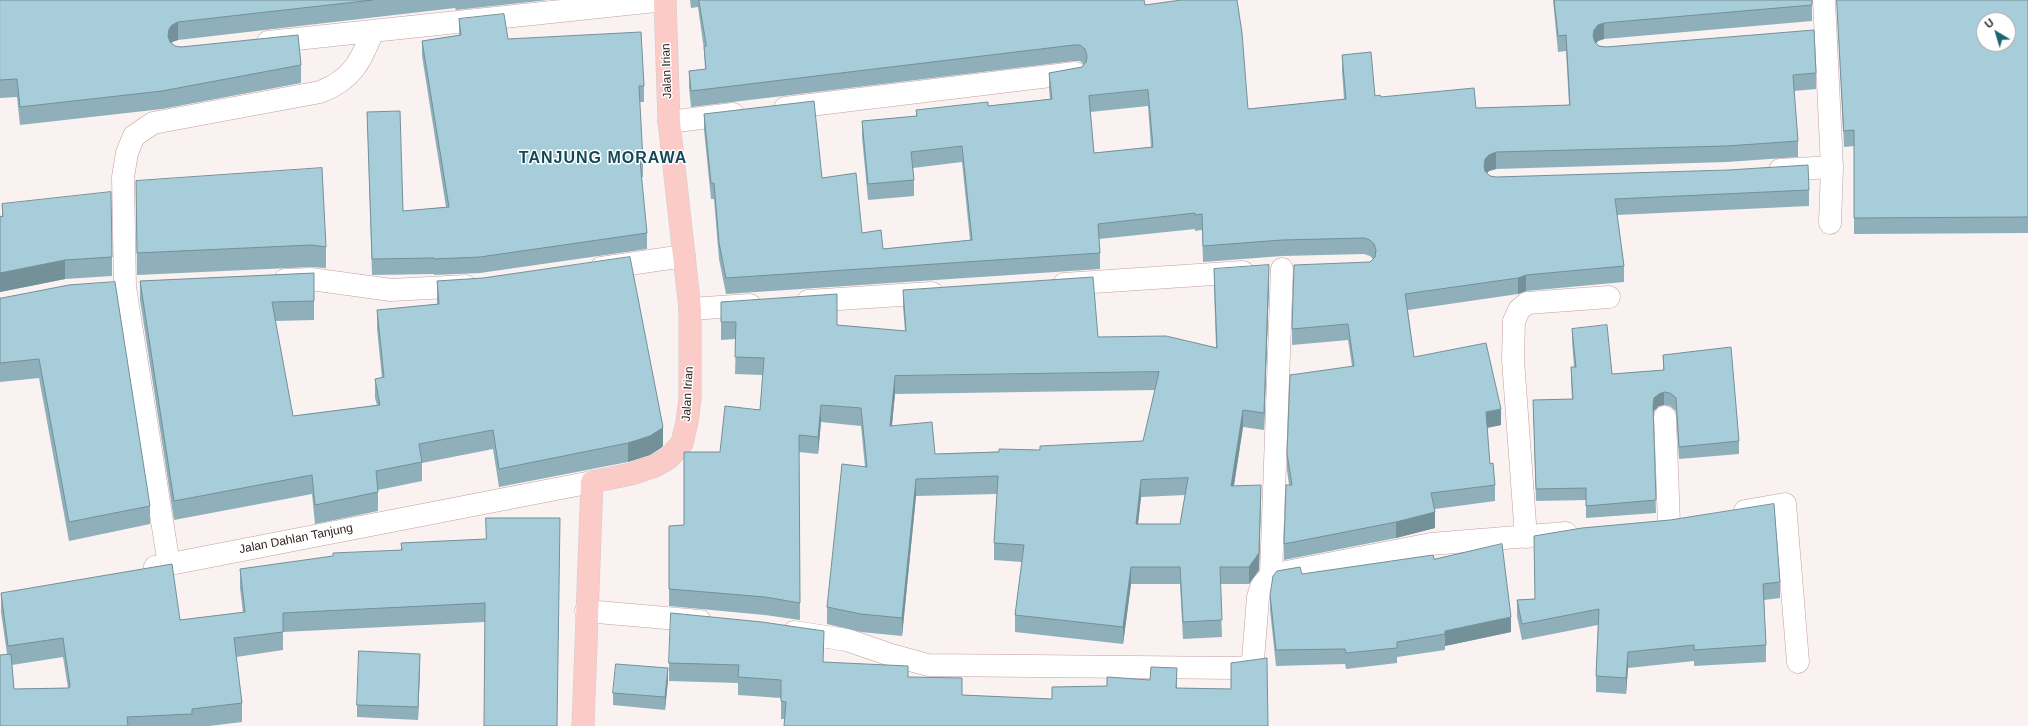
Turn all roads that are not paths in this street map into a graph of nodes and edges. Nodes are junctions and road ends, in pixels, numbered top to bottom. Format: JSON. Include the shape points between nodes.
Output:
{"nodes":[{"id":1,"x":665,"y":0,"type":"edge"},
{"id":2,"x":1824,"y":0,"type":"edge"},
{"id":3,"x":374,"y":31,"type":"junction"},
{"id":4,"x":1826,"y":32,"type":"junction"},
{"id":5,"x":1802,"y":34,"type":"edge"},
{"id":6,"x":250,"y":44,"type":"edge"},
{"id":7,"x":1075,"y":73,"type":"edge"},
{"id":8,"x":669,"y":122,"type":"junction"},
{"id":9,"x":1832,"y":167,"type":"junction"},
{"id":10,"x":1759,"y":172,"type":"edge"},
{"id":11,"x":1830,"y":223,"type":"dead end"},
{"id":12,"x":684,"y":256,"type":"junction"},
{"id":13,"x":1304,"y":268,"type":"edge"},
{"id":14,"x":1282,"y":269,"type":"junction"},
{"id":15,"x":583,"y":270,"type":"edge"},
{"id":16,"x":264,"y":281,"type":"edge"},
{"id":17,"x":489,"y":284,"type":"edge"},
{"id":18,"x":1045,"y":285,"type":"edge"},
{"id":19,"x":135,"y":287,"type":"junction"},
{"id":20,"x":102,"y":289,"type":"edge"},
{"id":21,"x":950,"y":291,"type":"edge"},
{"id":22,"x":1609,"y":297,"type":"dead end"},
{"id":23,"x":690,"y":309,"type":"junction"},
{"id":24,"x":1665,"y":417,"type":"dead end"},
{"id":25,"x":592,"y":482,"type":"junction"},
{"id":26,"x":1724,"y":514,"type":"edge"},
{"id":27,"x":1647,"y":526,"type":"edge"},
{"id":28,"x":1586,"y":532,"type":"edge"},
{"id":29,"x":1526,"y":537,"type":"junction"},
{"id":30,"x":169,"y":565,"type":"junction"},
{"id":31,"x":138,"y":570,"type":"edge"},
{"id":32,"x":1271,"y":575,"type":"junction"},
{"id":33,"x":586,"y":611,"type":"junction"},
{"id":34,"x":718,"y":622,"type":"edge"},
{"id":35,"x":772,"y":628,"type":"edge"},
{"id":36,"x":1798,"y":662,"type":"dead end"},
{"id":37,"x":583,"y":726,"type":"edge"}],
"edges":[{"from":1,"to":3,"type":"street"},
{"from":1,"to":8,"type":"main road","name":"Jalan Irian"},
{"from":2,"to":4,"type":"street"},
{"from":3,"to":6,"type":"street"},
{"from":3,"to":19,"type":"street","via":[[362,58],[344,80],[331,88],[153,123],[134,136],[127,153],[123,177]]},
{"from":4,"to":5,"type":"street"},
{"from":4,"to":9,"type":"street"},
{"from":7,"to":8,"type":"street"},
{"from":8,"to":12,"type":"main road","name":"Jalan Irian"},
{"from":9,"to":10,"type":"street"},
{"from":9,"to":11,"type":"street"},
{"from":12,"to":15,"type":"street"},
{"from":12,"to":23,"type":"main road","name":"Jalan Irian"},
{"from":13,"to":14,"type":"street"},
{"from":14,"to":18,"type":"street"},
{"from":14,"to":32,"type":"street"},
{"from":16,"to":17,"type":"street","via":[[311,279],[391,290]]},
{"from":19,"to":20,"type":"street"},
{"from":19,"to":30,"type":"street"},
{"from":21,"to":23,"type":"street"},
{"from":22,"to":29,"type":"street","via":[[1526,303],[1514,321],[1513,360]]},
{"from":23,"to":25,"type":"main road","name":"Jalan Irian","via":[[690,399],[682,442],[669,458],[655,466]]},
{"from":24,"to":27,"type":"street","via":[[1678,522]]},
{"from":25,"to":30,"type":"street","name":"Jalan Dahlan Tanjung"},
{"from":25,"to":33,"type":"main road"},
{"from":26,"to":36,"type":"street","via":[[1785,504]]},
{"from":28,"to":29,"type":"street"},
{"from":29,"to":32,"type":"street","via":[[1431,544]]},
{"from":30,"to":31,"type":"street","name":"Jalan Dahlan Tanjung"},
{"from":32,"to":35,"type":"street","via":[[1262,585],[1258,598],[1253,660],[1248,666],[1236,668],[928,664],[847,640]]},
{"from":33,"to":34,"type":"street"},
{"from":33,"to":37,"type":"main road"}]}
